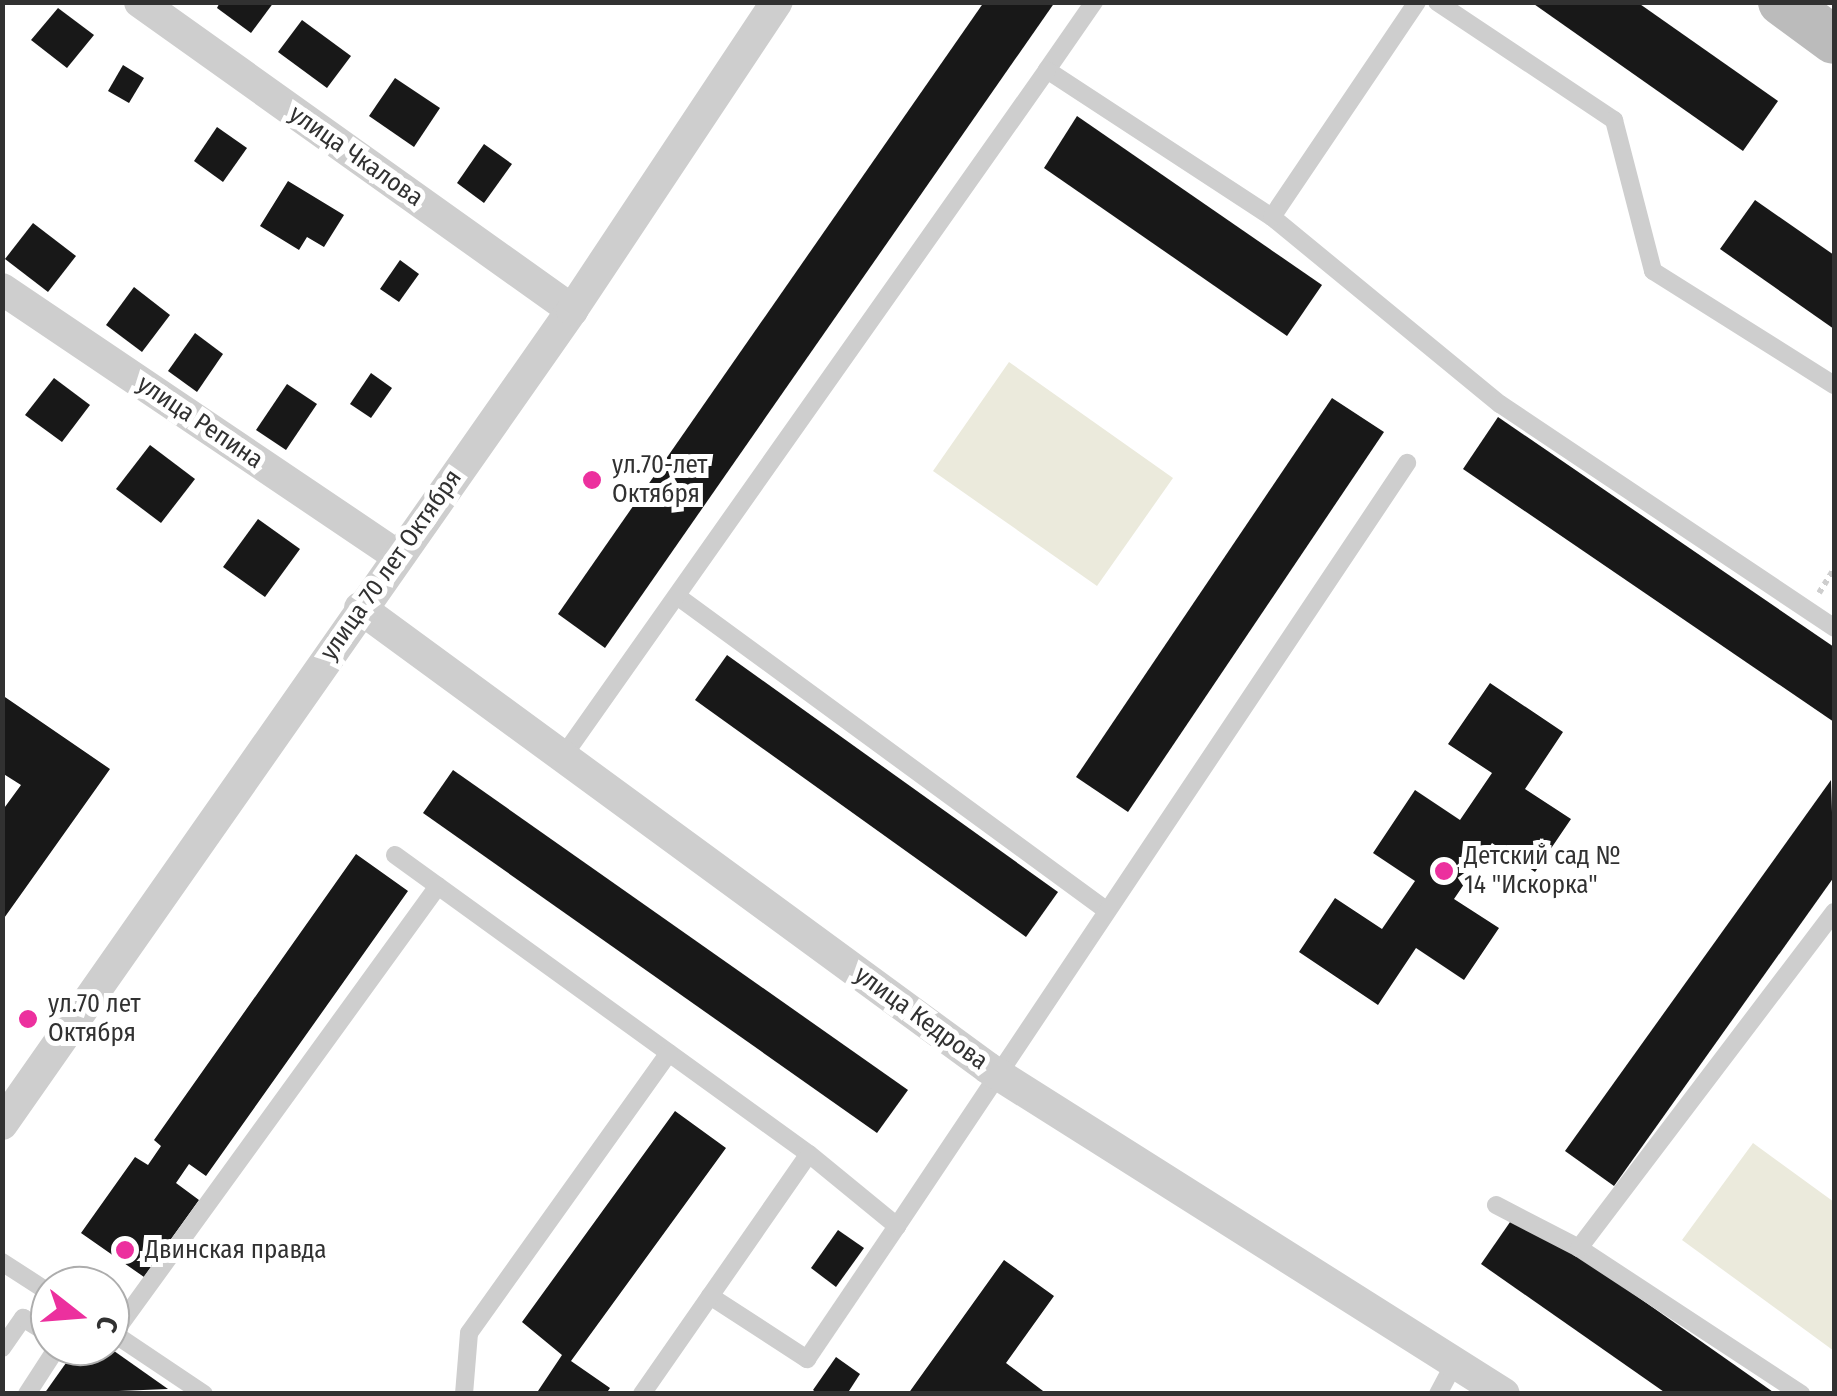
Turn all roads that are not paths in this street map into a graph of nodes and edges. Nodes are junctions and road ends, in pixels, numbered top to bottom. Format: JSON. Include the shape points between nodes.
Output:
{"nodes":[{"id":1,"x":140,"y":2,"type":"edge"},
{"id":2,"x":1094,"y":2,"type":"edge"},
{"id":3,"x":1417,"y":2,"type":"edge"},
{"id":4,"x":1437,"y":2,"type":"edge"},
{"id":5,"x":1782,"y":2,"type":"edge"},
{"id":6,"x":764,"y":7,"type":"edge"},
{"id":7,"x":1834,"y":40,"type":"edge"},
{"id":8,"x":1047,"y":70,"type":"junction"},
{"id":9,"x":1272,"y":218,"type":"junction"},
{"id":10,"x":2,"y":289,"type":"edge"},
{"id":11,"x":572,"y":310,"type":"junction"},
{"id":12,"x":1834,"y":385,"type":"edge"},
{"id":13,"x":1406,"y":463,"type":"dead end"},
{"id":14,"x":397,"y":555,"type":"junction"},
{"id":15,"x":677,"y":596,"type":"junction"},
{"id":16,"x":360,"y":608,"type":"junction"},
{"id":17,"x":1834,"y":628,"type":"edge"},
{"id":18,"x":564,"y":755,"type":"junction"},
{"id":19,"x":395,"y":855,"type":"dead end"},
{"id":20,"x":438,"y":886,"type":"junction"},
{"id":21,"x":1106,"y":910,"type":"junction"},
{"id":22,"x":1834,"y":912,"type":"edge"},
{"id":23,"x":669,"y":1053,"type":"junction"},
{"id":24,"x":996,"y":1073,"type":"junction"},
{"id":25,"x":2,"y":1124,"type":"edge"},
{"id":26,"x":810,"y":1154,"type":"junction"},
{"id":27,"x":1496,"y":1205,"type":"dead end"},
{"id":28,"x":897,"y":1226,"type":"junction"},
{"id":29,"x":1579,"y":1248,"type":"junction"},
{"id":30,"x":2,"y":1262,"type":"edge"},
{"id":31,"x":30,"y":1280,"type":"edge"},
{"id":32,"x":710,"y":1296,"type":"junction"},
{"id":33,"x":130,"y":1307,"type":"edge"},
{"id":34,"x":30,"y":1322,"type":"edge"},
{"id":35,"x":130,"y":1344,"type":"edge"},
{"id":36,"x":2,"y":1348,"type":"edge"},
{"id":37,"x":1456,"y":1360,"type":"junction"},
{"id":38,"x":45,"y":1366,"type":"edge"},
{"id":39,"x":27,"y":1394,"type":"edge"},
{"id":40,"x":204,"y":1394,"type":"edge"},
{"id":41,"x":464,"y":1394,"type":"edge"},
{"id":42,"x":642,"y":1394,"type":"edge"},
{"id":43,"x":1438,"y":1394,"type":"edge"},
{"id":44,"x":1504,"y":1394,"type":"edge"},
{"id":45,"x":1801,"y":1394,"type":"edge"}],
"edges":[{"from":1,"to":11,"type":"street","name":"улица Чкалова"},
{"from":2,"to":8,"type":"lane"},
{"from":3,"to":9,"type":"lane"},
{"from":4,"to":12,"type":"lane","via":[[1614,120],[1654,271]]},
{"from":5,"to":7,"type":"street"},
{"from":6,"to":11,"type":"street","name":"улица 70 лет Октября"},
{"from":8,"to":9,"type":"lane"},
{"from":8,"to":15,"type":"lane"},
{"from":9,"to":17,"type":"lane","via":[[1500,404]]},
{"from":10,"to":14,"type":"street","name":"улица Репина"},
{"from":11,"to":14,"type":"street","name":"улица 70 лет Октября"},
{"from":13,"to":21,"type":"lane"},
{"from":14,"to":16,"type":"street","name":"улица 70 лет Октября"},
{"from":15,"to":18,"type":"lane"},
{"from":15,"to":21,"type":"lane"},
{"from":16,"to":18,"type":"street","name":"улица Кедрова"},
{"from":16,"to":25,"type":"street","name":"улица 70 лет Октября"},
{"from":18,"to":24,"type":"street","name":"улица Кедрова"},
{"from":19,"to":20,"type":"lane"},
{"from":20,"to":23,"type":"lane"},
{"from":20,"to":33,"type":"lane"},
{"from":21,"to":24,"type":"lane"},
{"from":22,"to":29,"type":"lane"},
{"from":23,"to":26,"type":"lane"},
{"from":23,"to":41,"type":"lane","via":[[469,1333]]},
{"from":24,"to":28,"type":"lane"},
{"from":24,"to":37,"type":"street","name":"улица Кедрова"},
{"from":26,"to":28,"type":"lane"},
{"from":26,"to":32,"type":"lane"},
{"from":27,"to":29,"type":"lane"},
{"from":28,"to":32,"type":"lane","via":[[807,1359]]},
{"from":29,"to":45,"type":"lane"},
{"from":30,"to":31,"type":"lane"},
{"from":32,"to":42,"type":"lane"},
{"from":34,"to":36,"type":"lane","via":[[23,1318]]},
{"from":35,"to":40,"type":"lane"},
{"from":37,"to":43,"type":"lane"},
{"from":37,"to":44,"type":"street","name":"улица Кедрова"},
{"from":38,"to":39,"type":"lane"}]}
